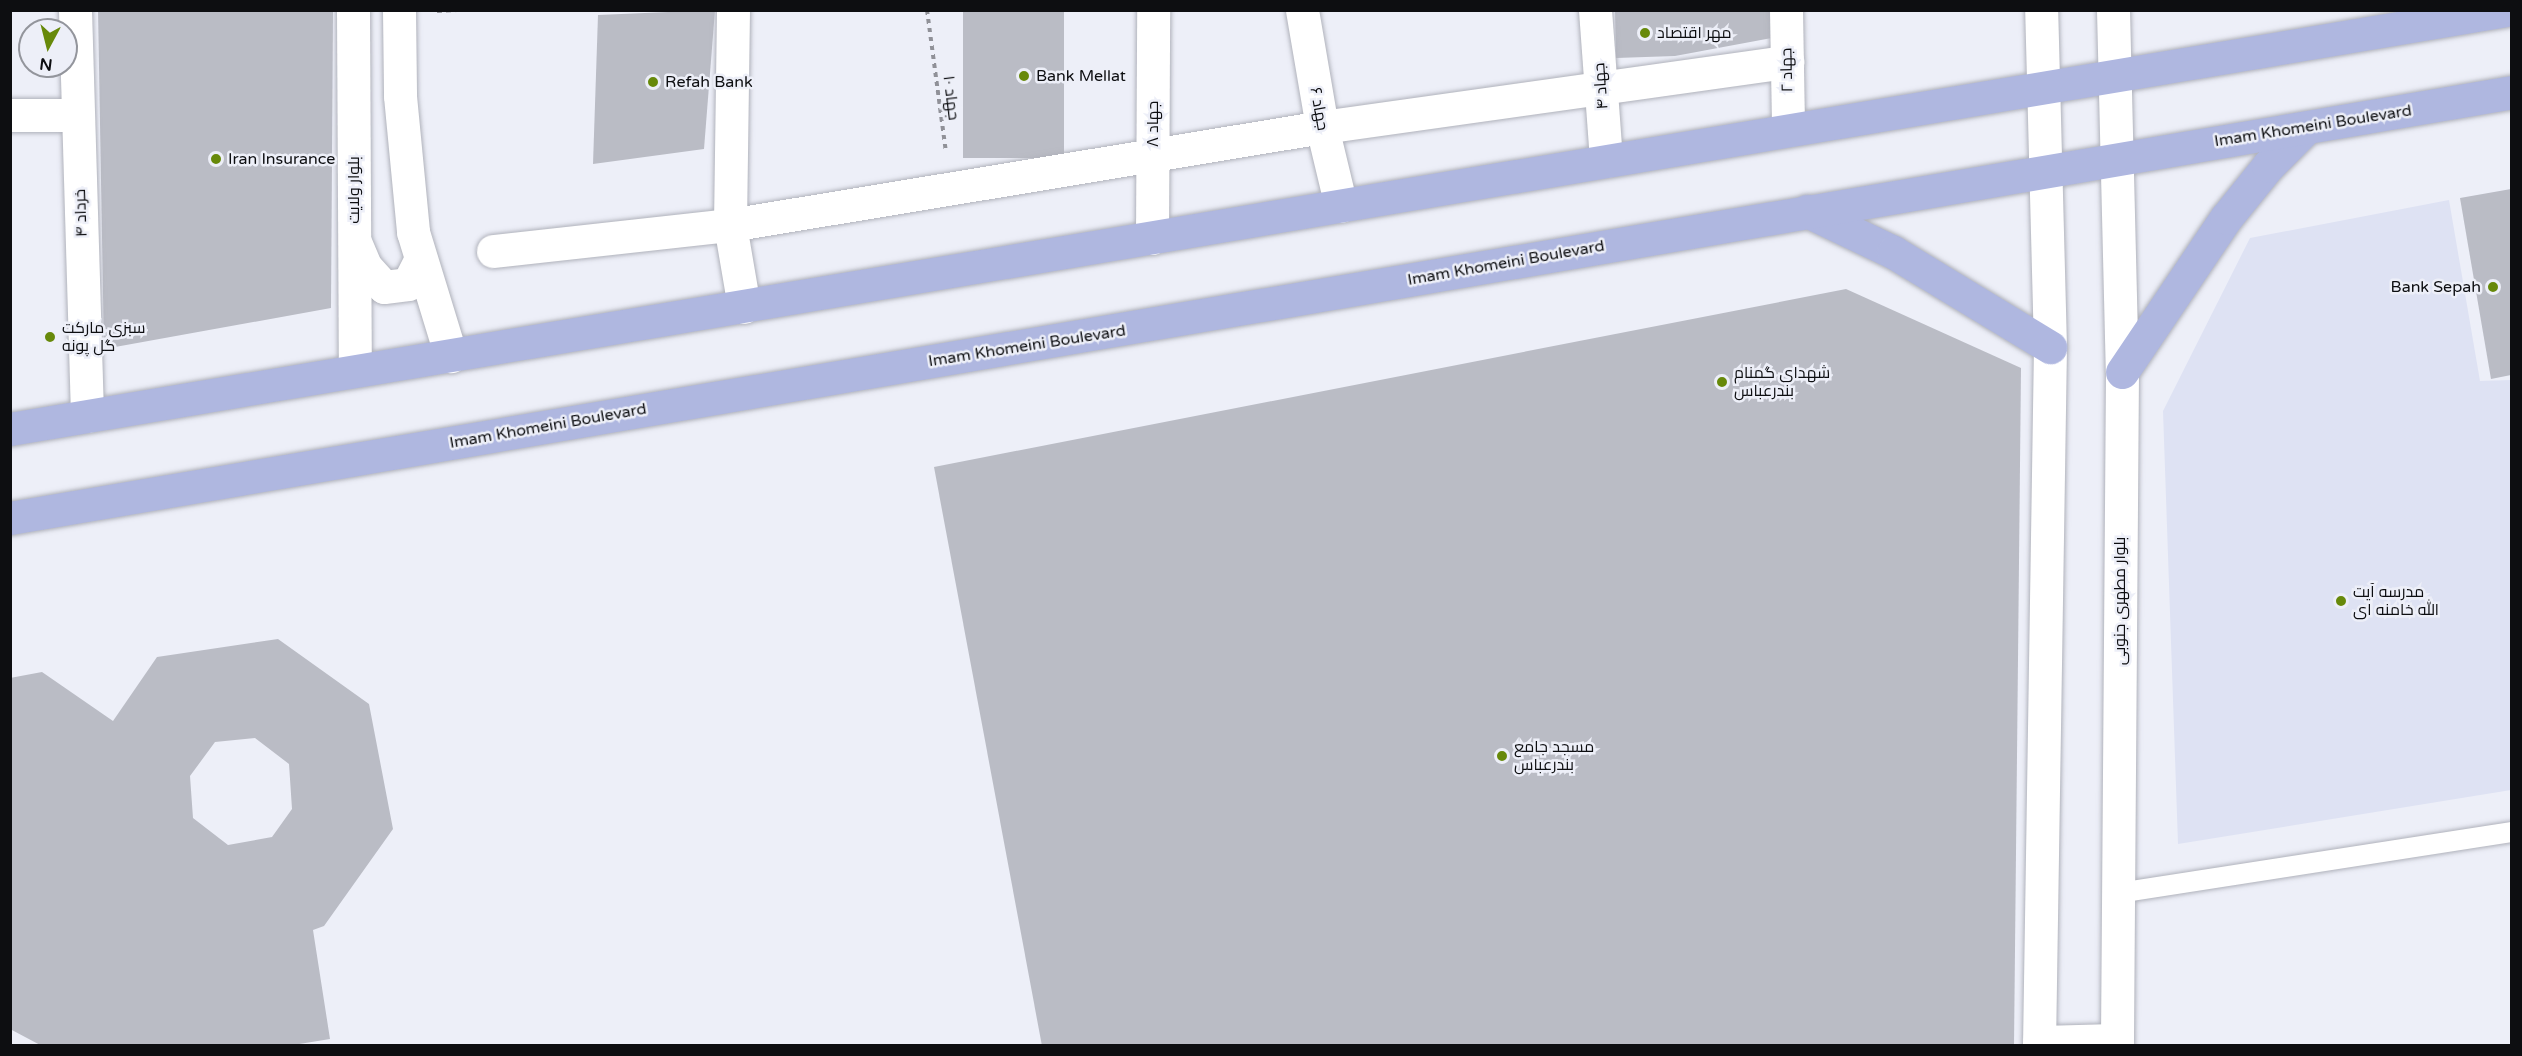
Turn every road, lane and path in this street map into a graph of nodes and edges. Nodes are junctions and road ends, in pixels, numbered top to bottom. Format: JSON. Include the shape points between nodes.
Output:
{"nodes":[{"id":1,"x":75,"y":10,"type":"edge"},
{"id":2,"x":353,"y":10,"type":"edge"},
{"id":3,"x":399,"y":10,"type":"edge"},
{"id":4,"x":733,"y":10,"type":"edge"},
{"id":5,"x":927,"y":10,"type":"edge"},
{"id":6,"x":1153,"y":10,"type":"edge"},
{"id":7,"x":1302,"y":10,"type":"edge"},
{"id":8,"x":1595,"y":10,"type":"edge"},
{"id":9,"x":1786,"y":10,"type":"edge"},
{"id":10,"x":2042,"y":10,"type":"edge"},
{"id":11,"x":2113,"y":10,"type":"edge"},
{"id":12,"x":2505,"y":10,"type":"edge"},
{"id":13,"x":1787,"y":62,"type":"junction"},
{"id":14,"x":2113,"y":76,"type":"junction"},
{"id":15,"x":1601,"y":87,"type":"junction"},
{"id":16,"x":2041,"y":88,"type":"junction"},
{"id":17,"x":2511,"y":92,"type":"edge"},
{"id":18,"x":10,"y":115,"type":"edge"},
{"id":19,"x":78,"y":115,"type":"junction"},
{"id":20,"x":1322,"y":127,"type":"junction"},
{"id":21,"x":2306,"y":128,"type":"junction"},
{"id":22,"x":1788,"y":130,"type":"junction"},
{"id":23,"x":1153,"y":156,"type":"junction"},
{"id":24,"x":2114,"y":157,"type":"junction"},
{"id":25,"x":1606,"y":161,"type":"junction"},
{"id":26,"x":2043,"y":171,"type":"junction"},
{"id":27,"x":951,"y":189,"type":"junction"},
{"id":28,"x":1341,"y":206,"type":"junction"},
{"id":29,"x":1807,"y":211,"type":"junction"},
{"id":30,"x":730,"y":225,"type":"junction"},
{"id":31,"x":1152,"y":238,"type":"junction"},
{"id":32,"x":354,"y":240,"type":"junction"},
{"id":33,"x":493,"y":251,"type":"dead end"},
{"id":34,"x":421,"y":259,"type":"junction"},
{"id":35,"x":744,"y":307,"type":"junction"},
{"id":36,"x":2050,"y":347,"type":"junction"},
{"id":37,"x":452,"y":357,"type":"junction"},
{"id":38,"x":355,"y":370,"type":"junction"},
{"id":39,"x":2122,"y":372,"type":"junction"},
{"id":40,"x":87,"y":416,"type":"junction"},
{"id":41,"x":10,"y":429,"type":"edge"},
{"id":42,"x":10,"y":518,"type":"edge"},
{"id":43,"x":2511,"y":832,"type":"edge"},
{"id":44,"x":2118,"y":893,"type":"junction"},
{"id":45,"x":2117,"y":1043,"type":"edge"},
{"id":46,"x":2039,"y":1044,"type":"edge"}],
"edges":[{"from":1,"to":19,"type":"street","name":"خرداد ۴"},
{"from":2,"to":32,"type":"street","name":"بلوار ولایت"},
{"from":3,"to":34,"type":"street","via":[[400,96],[413,232]]},
{"from":4,"to":30,"type":"street"},
{"from":5,"to":27,"type":"path","name":"جهاد ۱۰"},
{"from":6,"to":23,"type":"street","name":"جهاد ۸"},
{"from":7,"to":20,"type":"street","name":"جهاد ۶"},
{"from":8,"to":15,"type":"street","name":"جهاد ۴"},
{"from":9,"to":13,"type":"street","name":"جهاد ۲"},
{"from":10,"to":16,"type":"street"},
{"from":11,"to":14,"type":"street"},
{"from":12,"to":14,"type":"main road"},
{"from":13,"to":15,"type":"street"},
{"from":13,"to":22,"type":"street","name":"جهاد ۲"},
{"from":14,"to":16,"type":"main road"},
{"from":14,"to":24,"type":"street","name":"بلوار مطهری جنوبی"},
{"from":15,"to":20,"type":"street"},
{"from":15,"to":25,"type":"street","name":"جهاد ۴"},
{"from":16,"to":22,"type":"main road"},
{"from":16,"to":26,"type":"street"},
{"from":17,"to":21,"type":"main road","name":"Imam Khomeini Boulevard"},
{"from":18,"to":19,"type":"street"},
{"from":19,"to":40,"type":"street","name":"خرداد ۴"},
{"from":20,"to":23,"type":"street"},
{"from":20,"to":28,"type":"street","name":"جهاد ۶"},
{"from":21,"to":24,"type":"main road","name":"Imam Khomeini Boulevard"},
{"from":21,"to":39,"type":"main road","via":[[2232,209]]},
{"from":22,"to":25,"type":"main road"},
{"from":23,"to":27,"type":"street"},
{"from":23,"to":31,"type":"street","name":"جهاد ۸"},
{"from":24,"to":26,"type":"main road","name":"Imam Khomeini Boulevard"},
{"from":24,"to":39,"type":"street","name":"بلوار مطهری جنوبی"},
{"from":25,"to":28,"type":"main road"},
{"from":26,"to":29,"type":"main road","name":"Imam Khomeini Boulevard"},
{"from":26,"to":36,"type":"street"},
{"from":27,"to":30,"type":"street"},
{"from":28,"to":31,"type":"main road"},
{"from":29,"to":36,"type":"main road","via":[[1893,252]]},
{"from":29,"to":42,"type":"main road","name":"Imam Khomeini Boulevard"},
{"from":30,"to":33,"type":"street"},
{"from":30,"to":35,"type":"street"},
{"from":31,"to":35,"type":"main road"},
{"from":32,"to":34,"type":"street","via":[[365,266],[384,287],[408,284]]},
{"from":32,"to":38,"type":"street","name":"بلوار ولایت"},
{"from":34,"to":37,"type":"street"},
{"from":35,"to":37,"type":"main road"},
{"from":36,"to":46,"type":"street"},
{"from":37,"to":38,"type":"main road"},
{"from":38,"to":40,"type":"main road"},
{"from":39,"to":44,"type":"street","name":"بلوار مطهری جنوبی"},
{"from":40,"to":41,"type":"main road"},
{"from":43,"to":44,"type":"lane"},
{"from":44,"to":45,"type":"street","name":"بلوار مطهری جنوبی"},
{"from":45,"to":46,"type":"street"}]}
